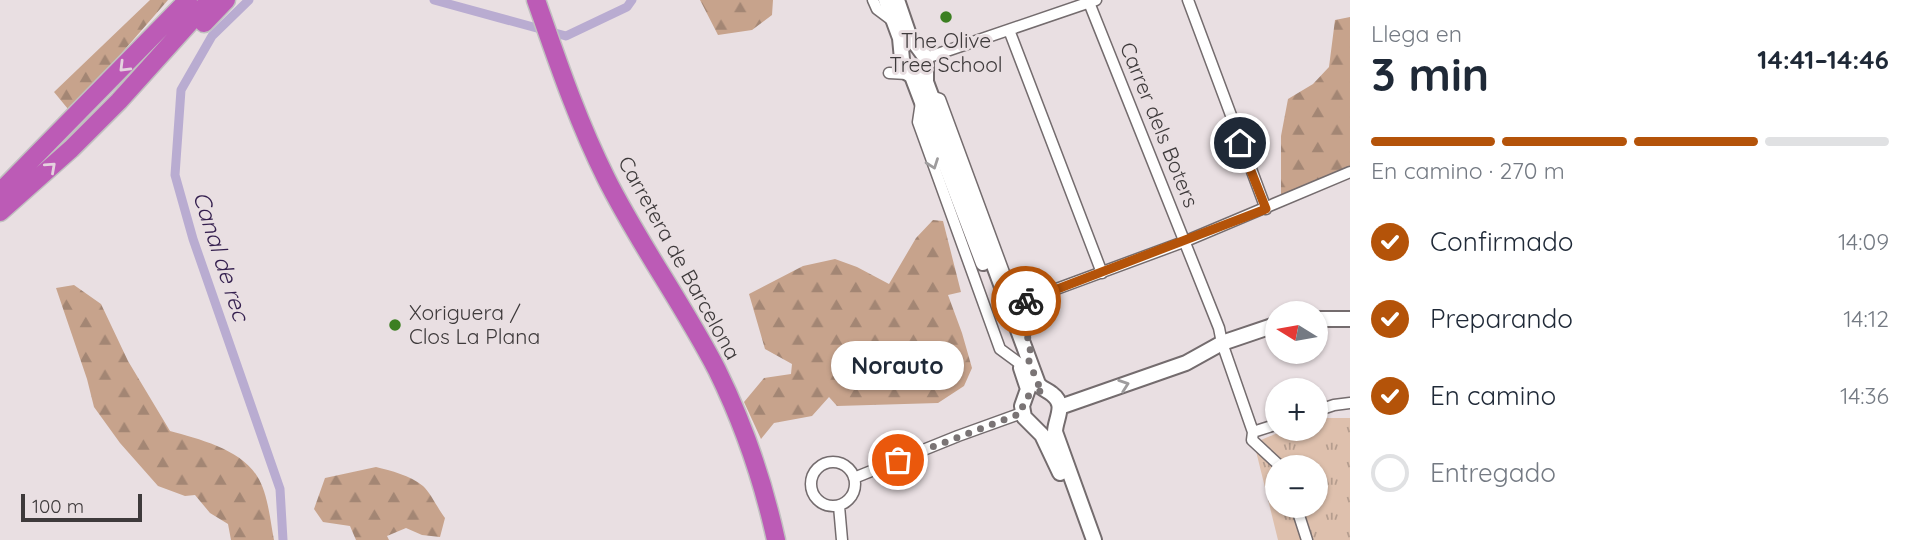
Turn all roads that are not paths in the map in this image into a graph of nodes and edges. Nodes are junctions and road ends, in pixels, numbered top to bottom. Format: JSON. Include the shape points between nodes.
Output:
{"nodes":[{"id":1,"x":181,"y":0,"type":"edge"},
{"id":2,"x":188,"y":0,"type":"edge"},
{"id":3,"x":210,"y":0,"type":"edge"},
{"id":4,"x":226,"y":0,"type":"edge"},
{"id":5,"x":536,"y":0,"type":"edge"},
{"id":6,"x":873,"y":0,"type":"edge"},
{"id":7,"x":886,"y":0,"type":"edge"},
{"id":8,"x":897,"y":0,"type":"edge"},
{"id":9,"x":904,"y":0,"type":"edge"},
{"id":10,"x":1188,"y":0,"type":"edge"},
{"id":11,"x":1091,"y":1,"type":"edge"},
{"id":12,"x":898,"y":20,"type":"junction"},
{"id":13,"x":1009,"y":30,"type":"junction"},
{"id":14,"x":157,"y":33,"type":"junction"},
{"id":15,"x":902,"y":59,"type":"junction"},
{"id":16,"x":924,"y":59,"type":"junction"},
{"id":17,"x":909,"y":75,"type":"junction"},
{"id":18,"x":927,"y":97,"type":"junction"},
{"id":19,"x":119,"y":101,"type":"junction"},
{"id":20,"x":1350,"y":172,"type":"edge"},
{"id":21,"x":0,"y":192,"type":"edge"},
{"id":22,"x":1266,"y":209,"type":"junction"},
{"id":23,"x":0,"y":212,"type":"edge"},
{"id":24,"x":1186,"y":241,"type":"junction"},
{"id":25,"x":1102,"y":272,"type":"junction"},
{"id":26,"x":1017,"y":304,"type":"junction"},
{"id":27,"x":1328,"y":319,"type":"edge"},
{"id":28,"x":1350,"y":319,"type":"edge"},
{"id":29,"x":1265,"y":328,"type":"edge"},
{"id":30,"x":1222,"y":343,"type":"junction"},
{"id":31,"x":1023,"y":359,"type":"junction"},
{"id":32,"x":1044,"y":391,"type":"junction"},
{"id":33,"x":1350,"y":403,"type":"edge"},
{"id":34,"x":1024,"y":406,"type":"junction"},
{"id":35,"x":1060,"y":407,"type":"junction"},
{"id":36,"x":1328,"y":407,"type":"edge"},
{"id":37,"x":1055,"y":423,"type":"junction"},
{"id":38,"x":1035,"y":428,"type":"junction"},
{"id":39,"x":1265,"y":428,"type":"edge"},
{"id":40,"x":1253,"y":432,"type":"junction"},
{"id":41,"x":1269,"y":455,"type":"edge"},
{"id":42,"x":854,"y":478,"type":"junction"},
{"id":43,"x":839,"y":506,"type":"junction"},
{"id":44,"x":1300,"y":518,"type":"edge"},
{"id":45,"x":776,"y":540,"type":"edge"},
{"id":46,"x":842,"y":540,"type":"edge"},
{"id":47,"x":1084,"y":540,"type":"edge"},
{"id":48,"x":1094,"y":540,"type":"edge"},
{"id":49,"x":1307,"y":540,"type":"edge"}],
"edges":[{"from":1,"to":14,"type":"highway"},
{"from":2,"to":14,"type":"highway"},
{"from":3,"to":19,"type":"highway"},
{"from":4,"to":19,"type":"highway"},
{"from":5,"to":45,"type":"highway","name":"Carretera de Barcelona","via":[[569,95],[606,177],[735,408],[751,447]]},
{"from":6,"to":12,"type":"street","via":[[877,9]]},
{"from":7,"to":12,"type":"street"},
{"from":8,"to":12,"type":"street"},
{"from":9,"to":12,"type":"street","via":[[908,9]]},
{"from":10,"to":22,"type":"street"},
{"from":11,"to":13,"type":"street"},
{"from":11,"to":24,"type":"street","name":"Carrer dels Boters"},
{"from":12,"to":15,"type":"street"},
{"from":12,"to":16,"type":"street"},
{"from":13,"to":16,"type":"street"},
{"from":13,"to":25,"type":"street"},
{"from":14,"to":21,"type":"highway","one_way":true},
{"from":15,"to":16,"type":"street","via":[[912,50]]},
{"from":15,"to":17,"type":"street"},
{"from":16,"to":17,"type":"street","via":[[922,74]]},
{"from":16,"to":18,"type":"street"},
{"from":17,"to":18,"type":"street"},
{"from":18,"to":26,"type":"street","via":[[940,99]]},
{"from":18,"to":31,"type":"street"},
{"from":18,"to":31,"type":"street","one_way":true,"via":[[918,122],[1000,349]]},
{"from":23,"to":19,"type":"highway","one_way":true},
{"from":20,"to":22,"type":"street"},
{"from":22,"to":24,"type":"street"},
{"from":24,"to":25,"type":"street"},
{"from":24,"to":30,"type":"street","name":"Carrer dels Boters"},
{"from":25,"to":26,"type":"street"},
{"from":26,"to":31,"type":"street","via":[[1031,348]]},
{"from":27,"to":28,"type":"street"},
{"from":29,"to":30,"type":"street"},
{"from":35,"to":30,"type":"street","one_way":true,"via":[[1186,363]]},
{"from":30,"to":40,"type":"street","name":"Carrer dels Boters"},
{"from":31,"to":32,"type":"street"},
{"from":31,"to":34,"type":"street","via":[[1028,389]]},
{"from":32,"to":34,"type":"street","via":[[1034,392]]},
{"from":32,"to":35,"type":"street","via":[[1055,397]]},
{"from":33,"to":36,"type":"street"},
{"from":34,"to":38,"type":"street","via":[[1028,423]]},
{"from":34,"to":42,"type":"street"},
{"from":35,"to":37,"type":"street"},
{"from":37,"to":38,"type":"street"},
{"from":37,"to":48,"type":"street"},
{"from":38,"to":47,"type":"street","via":[[1054,458]]},
{"from":39,"to":40,"type":"street"},
{"from":40,"to":41,"type":"street","name":"Carrer dels Boters","via":[[1252,440]]},
{"from":42,"to":43,"type":"street","via":[[850,498]]},
{"from":42,"to":43,"type":"street","via":[[845,466],[831,463],[814,474],[811,488],[818,501]]},
{"from":43,"to":46,"type":"street"},
{"from":44,"to":49,"type":"street"}]}
